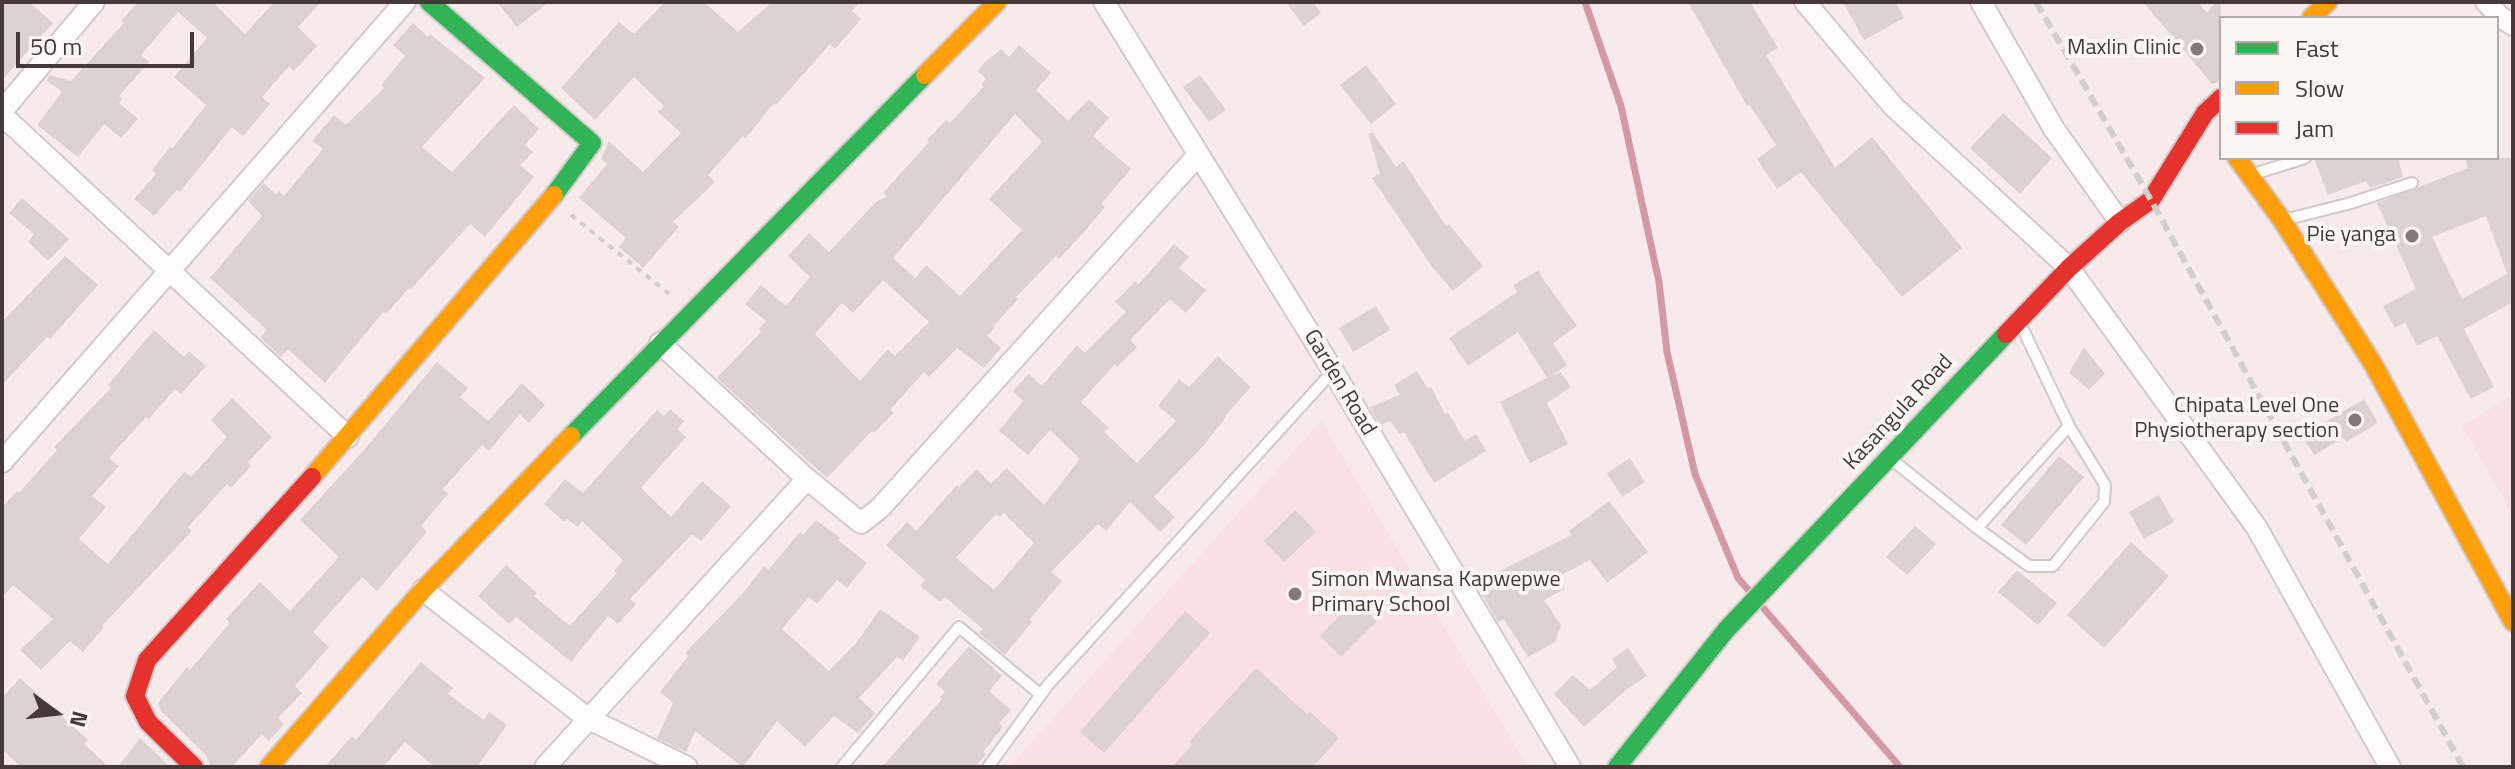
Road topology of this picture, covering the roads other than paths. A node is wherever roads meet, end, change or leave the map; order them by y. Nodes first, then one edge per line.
1 (94, 2) edge
2 (405, 2) edge
3 (429, 2) edge
4 (997, 2) edge
5 (1104, 2) edge
6 (1805, 2) edge
7 (1981, 2) edge
8 (2328, 2) edge
9 (2486, 2) edge
10 (2313, 16) edge
11 (2513, 25) edge
12 (2219, 101) edge
13 (2, 113) edge
14 (1198, 155) junction
15 (2239, 160) edge
16 (2299, 160) edge
17 (2250, 175) junction
18 (2412, 183) dead end
19 (2282, 220) junction
20 (2120, 222) junction
21 (2069, 268) junction
22 (170, 271) junction
23 (2019, 320) junction
24 (660, 343) junction
25 (1333, 371) junction
26 (2069, 426) junction
27 (348, 437) junction
28 (1891, 459) junction
29 (2, 462) edge
30 (807, 479) junction
31 (1977, 528) junction
32 (423, 590) junction
33 (2513, 622) edge
34 (1041, 695) junction
35 (587, 718) junction
36 (194, 767) edge
37 (269, 767) edge
38 (545, 767) edge
39 (687, 767) edge
40 (842, 767) edge
41 (988, 767) edge
42 (1570, 767) edge
43 (1617, 767) edge
44 (2390, 767) edge

1 - 13 street
2 - 22 street
3 - 27 street
4 - 24 street
5 - 14 street, Garden Road
6 - 21 street
7 - 20 street
8 - 10 street
9 - 11 street
12 - 20 street, Kasangula Road
13 - 22 street
14 - 25 street, Garden Road
14 - 30 street
15 - 17 street
16 - 17 lane
17 - 19 street
18 - 19 lane
19 - 33 street
20 - 21 street, Kasangula Road
21 - 23 street, Kasangula Road
21 - 44 street
22 - 27 street
22 - 29 street
23 - 26 lane
23 - 28 street, Kasangula Road
24 - 30 street
24 - 32 street
25 - 34 lane
25 - 42 street, Garden Road
26 - 31 lane
26 - 31 lane
27 - 36 street
28 - 31 lane
28 - 43 street, Kasangula Road
30 - 35 street
32 - 35 street
32 - 37 street
34 - 40 lane
34 - 41 lane
35 - 38 street
35 - 39 street

